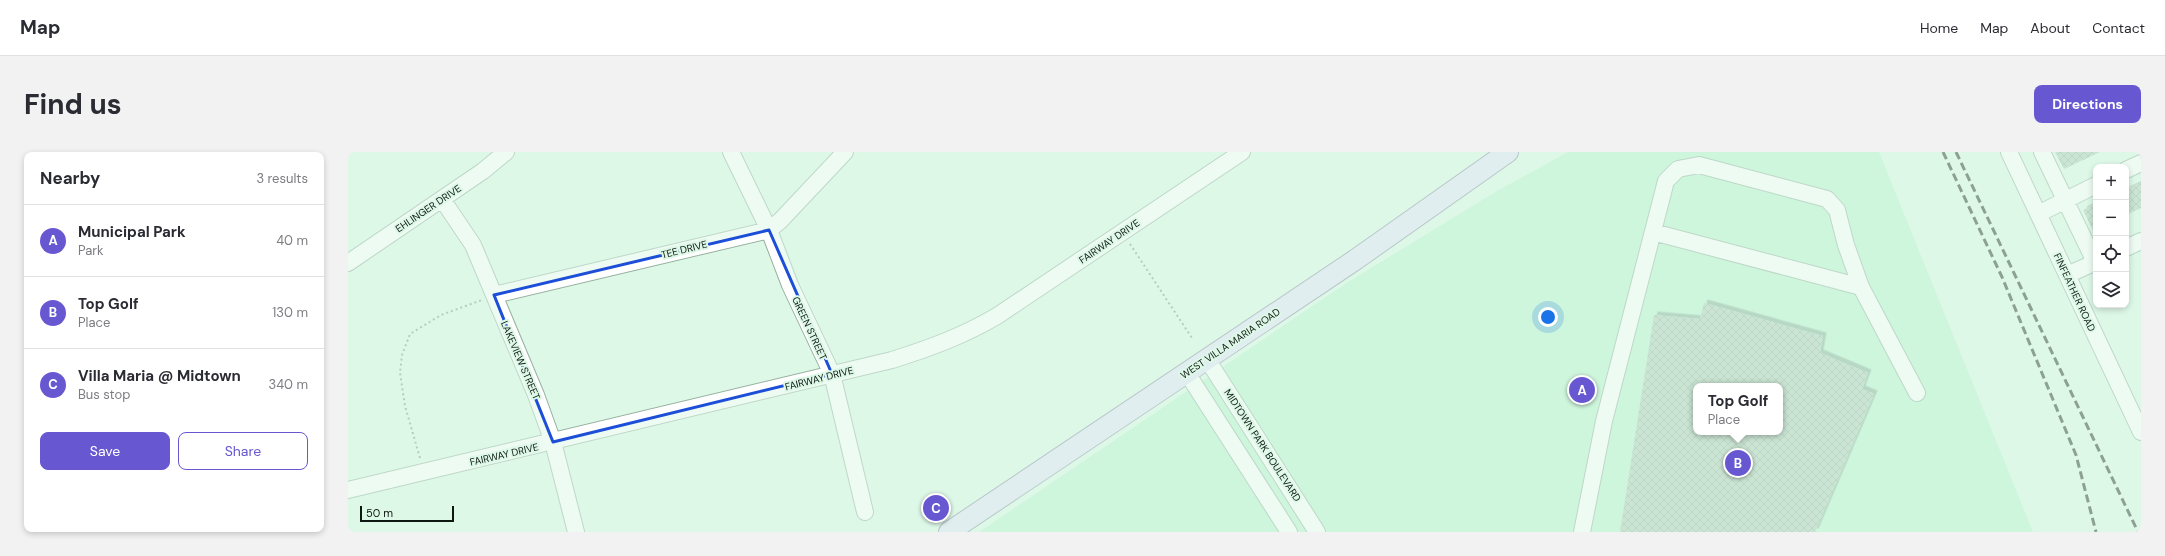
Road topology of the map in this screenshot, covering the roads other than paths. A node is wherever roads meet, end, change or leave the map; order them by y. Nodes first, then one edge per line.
1 (506, 152) edge
2 (731, 152) edge
3 (845, 152) edge
4 (1242, 152) edge
5 (1508, 152) edge
6 (2009, 152) edge
7 (2042, 152) edge
8 (2141, 163) edge
9 (2129, 169) edge
10 (2093, 186) edge
11 (442, 199) junction
12 (2065, 200) junction
13 (2038, 214) junction
14 (769, 230) junction
15 (1653, 232) junction
16 (2141, 240) edge
17 (2129, 246) edge
18 (2093, 258) edge
19 (348, 263) edge
20 (2093, 263) edge
21 (2067, 275) junction
22 (1861, 287) junction
23 (494, 295) junction
24 (1207, 359) junction
25 (1187, 373) junction
26 (832, 374) junction
27 (1917, 392) dead end
28 (2139, 425) edge
29 (553, 442) junction
30 (348, 490) edge
31 (865, 512) dead end
32 (576, 532) edge
33 (950, 532) edge
34 (1289, 532) edge
35 (1317, 532) edge
36 (1582, 532) edge

1 - 11 street, EHLINGER DRIVE
2 - 14 street, GREEN STREET
3 - 14 street, TEE DRIVE
4 - 26 street, FAIRWAY DRIVE
5 - 24 main road, WEST VILLA MARIA ROAD
6 - 13 street, FINFEATHER ROAD
7 - 12 street
8 - 9 street
10 - 12 street
11 - 19 street, EHLINGER DRIVE
11 - 23 street, LAKEVIEW STREET
12 - 13 street
12 - 18 street
13 - 21 street, FINFEATHER ROAD
14 - 23 street, TEE DRIVE
14 - 26 street, GREEN STREET
15 - 22 street
15 - 22 street
15 - 36 street
16 - 17 street
20 - 21 street
21 - 28 street, FINFEATHER ROAD
22 - 27 street
23 - 29 street, LAKEVIEW STREET
24 - 25 main road, WEST VILLA MARIA ROAD
24 - 35 street, MIDTOWN PARK BOULEVARD
25 - 33 main road, WEST VILLA MARIA ROAD
25 - 34 street
26 - 29 street, FAIRWAY DRIVE
26 - 31 street, GREEN STREET
29 - 30 street, FAIRWAY DRIVE
29 - 32 street, LAKEVIEW STREET

